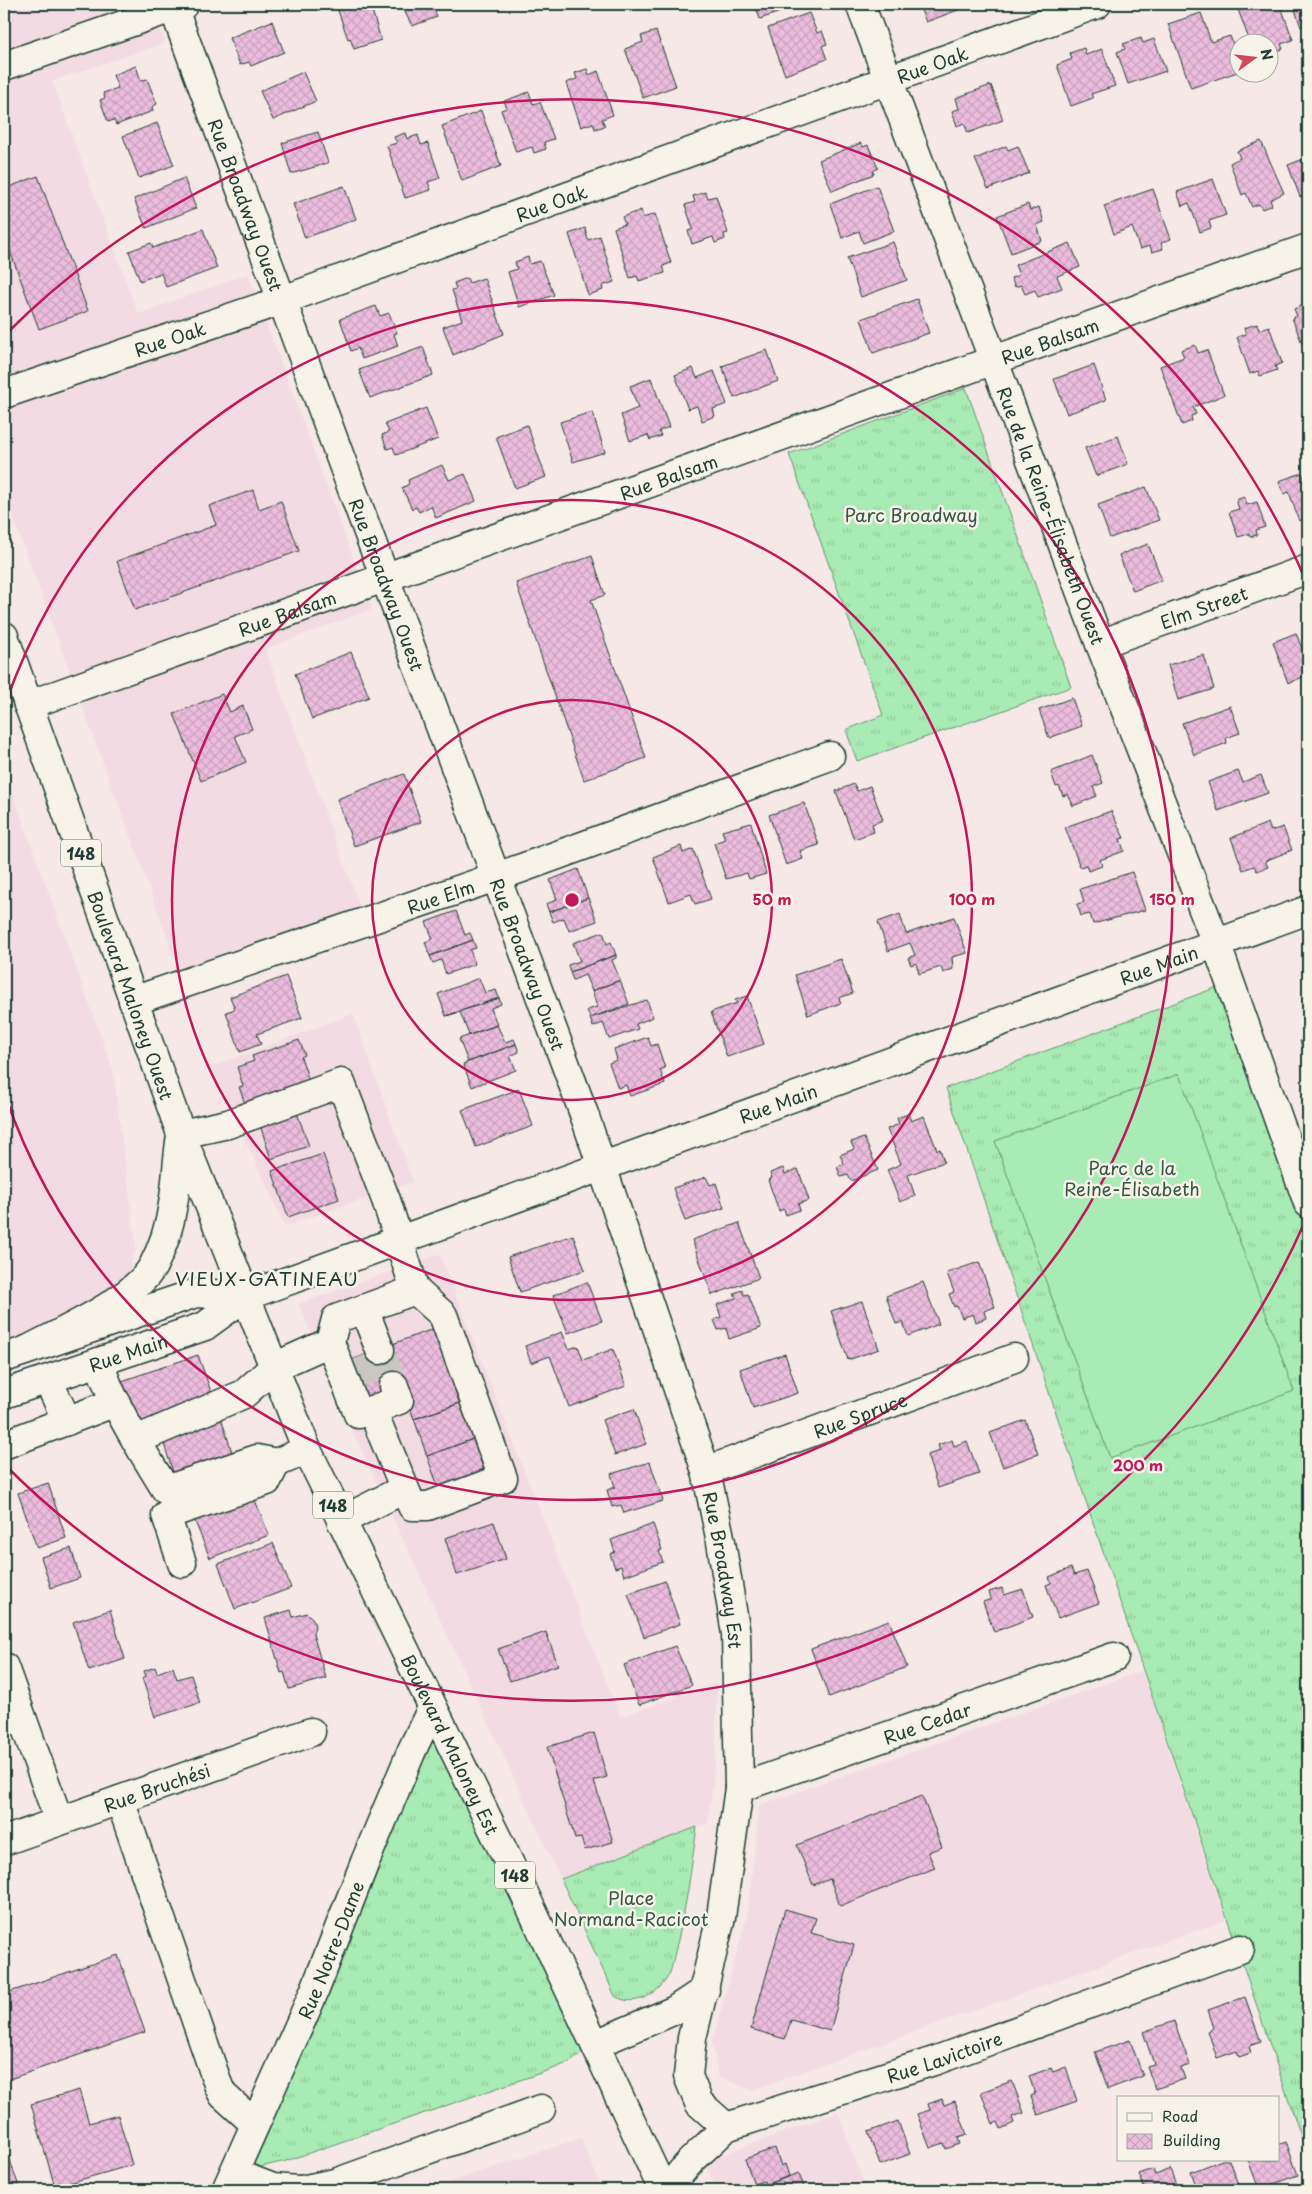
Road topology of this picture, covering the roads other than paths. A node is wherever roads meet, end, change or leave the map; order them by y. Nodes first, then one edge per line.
1 (860, 4) edge
2 (1096, 4) edge
3 (176, 5) edge
4 (4, 66) edge
5 (889, 80) junction
6 (1308, 248) edge
7 (282, 300) junction
8 (993, 362) junction
9 (4, 394) edge
10 (1308, 569) edge
11 (385, 577) junction
12 (4, 636) edge
13 (1100, 644) junction
14 (28, 705) junction
15 (830, 756) dead end
16 (497, 877) junction
17 (1308, 910) edge
18 (1216, 943) junction
19 (133, 1001) junction
20 (181, 1134) junction
21 (601, 1166) junction
22 (1308, 1204) edge
23 (399, 1240) junction
24 (415, 1290) junction
25 (246, 1296) junction
26 (356, 1312) junction
27 (330, 1342) junction
28 (371, 1353) tunnel mouth
29 (15, 1354) edge
30 (1014, 1358) dead end
31 (99, 1362) junction
32 (274, 1367) junction
33 (48, 1380) junction
34 (4, 1394) edge
35 (116, 1402) junction
36 (67, 1421) junction
37 (136, 1440) junction
38 (6, 1444) dead end
39 (306, 1450) junction
40 (276, 1463) junction
41 (706, 1471) junction
42 (404, 1489) junction
43 (341, 1521) junction
44 (182, 1563) dead end
45 (1114, 1657) dead end
46 (4, 1667) edge
47 (432, 1708) junction
48 (311, 1732) dead end
49 (739, 1788) junction
50 (120, 1800) junction
51 (59, 1821) junction
52 (4, 1841) edge
53 (1240, 1949) dead end
54 (705, 1990) junction
55 (596, 2044) junction
56 (541, 2109) dead end
57 (255, 2124) junction
58 (726, 2127) junction
59 (230, 2182) edge
60 (300, 2190) edge
61 (663, 2190) edge
62 (670, 2190) edge

1 - 5 street, Rue de la Reine-Élisabeth Ouest
2 - 5 street, Rue Oak
3 - 4 street
3 - 7 street, Rue Broadway Ouest
5 - 7 street, Rue Oak
5 - 8 street, Rue de la Reine-Élisabeth Ouest
6 - 8 street, Rue Balsam
7 - 9 street, Rue Oak
7 - 11 street, Rue Broadway Ouest
8 - 11 street, Rue Balsam
8 - 13 street, Rue de la Reine-Élisabeth Ouest
10 - 13 street, Elm Street
11 - 14 street, Rue Balsam
11 - 16 street, Rue Broadway Ouest
12 - 14 street, Boulevard Maloney Ouest / 148
13 - 18 street, Rue de la Reine-Élisabeth Ouest
14 - 19 street, Boulevard Maloney Ouest / 148
15 - 16 street, Rue Elm
16 - 19 street, Rue Elm
16 - 21 street, Rue Broadway Ouest
17 - 18 street, Rue Main
18 - 21 street, Rue Main
18 - 22 street, Rue de la Reine-Élisabeth Ouest
19 - 20 street, Boulevard Maloney Ouest / 148
20 - 23 street
20 - 25 street, Boulevard Maloney Ouest / 148
20 - 29 street
21 - 23 street, Rue Main
21 - 41 street, Rue Broadway Est
23 - 24 street
23 - 25 street, Rue Main
24 - 26 street
24 - 42 street
25 - 29 street, Rue Main
25 - 31 street, Rue Main
25 - 32 street, Boulevard Maloney Est / 148
26 - 27 street
26 - 28 street
27 - 32 street
27 - 42 street
30 - 41 street, Rue Spruce
31 - 33 street, Rue Main
31 - 35 street
32 - 37 street
32 - 39 street, Boulevard Maloney Est / 148
33 - 34 street, Rue Main
33 - 36 street
35 - 36 street
35 - 37 street
36 - 38 street
37 - 40 street
39 - 40 street
39 - 43 street, Boulevard Maloney Est / 148
40 - 44 street
41 - 49 street, Rue Broadway Est
42 - 43 street
43 - 47 street, Boulevard Maloney Est / 148
45 - 49 street, Rue Cedar
46 - 51 street
47 - 55 street, Boulevard Maloney Est / 148
47 - 57 street, Rue Notre-Dame
48 - 50 street, Rue Bruchési
49 - 54 street, Rue Broadway Est
50 - 51 street, Rue Bruchési
50 - 57 street
51 - 52 street, Rue Bruchési
53 - 58 street, Rue Lavictoire
54 - 55 street
54 - 58 street, Rue Broadway Est
55 - 61 street, Boulevard Maloney Est / 148
56 - 60 street
57 - 59 street, Rue Notre-Dame
58 - 62 street, Rue Lavictoire
59 - 60 street

